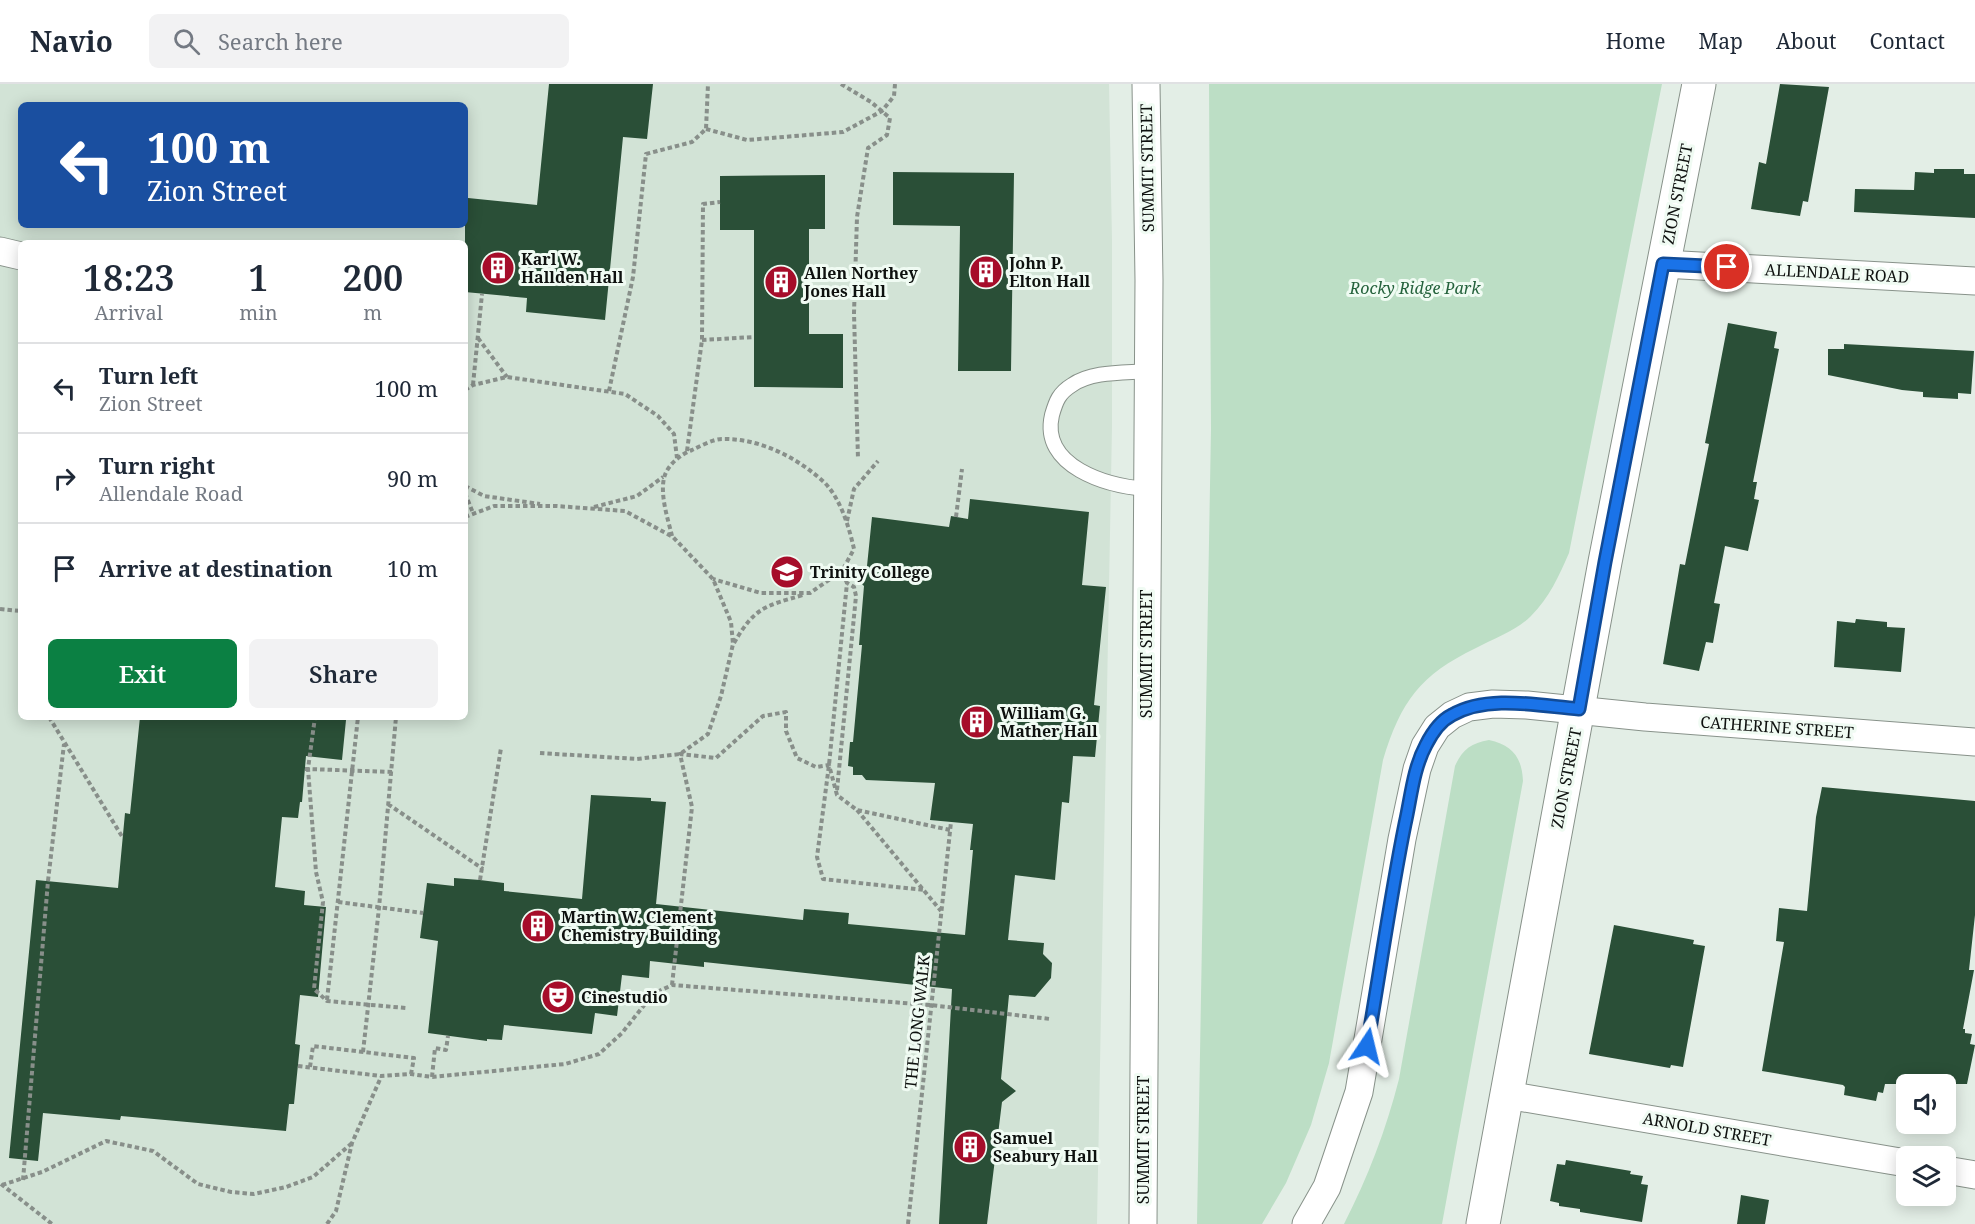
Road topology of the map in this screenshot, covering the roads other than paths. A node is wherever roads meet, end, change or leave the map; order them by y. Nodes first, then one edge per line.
1 (1146, 84) edge
2 (1699, 84) edge
3 (0, 251) edge
4 (18, 255) edge
5 (1663, 264) junction
6 (1975, 281) edge
7 (1148, 371) junction
8 (1147, 489) junction
9 (1579, 709) junction
10 (1975, 742) edge
11 (1507, 1095) junction
12 (1896, 1161) edge
13 (1956, 1172) edge
14 (1975, 1175) edge
15 (1143, 1224) edge
16 (1306, 1224) edge
17 (1483, 1224) edge

1 - 7 street, SUMMIT STREET
2 - 5 main road, ZION STREET
3 - 4 street
5 - 6 street, ALLENDALE ROAD
5 - 9 main road, ZION STREET
7 - 8 street, SUMMIT STREET
7 - 8 lane
8 - 15 street, SUMMIT STREET
9 - 10 street, CATHERINE STREET
9 - 11 main road, ZION STREET
9 - 16 street, CATHERINE STREET
11 - 12 street, ARNOLD STREET
11 - 17 main road, ZION STREET
13 - 14 street

